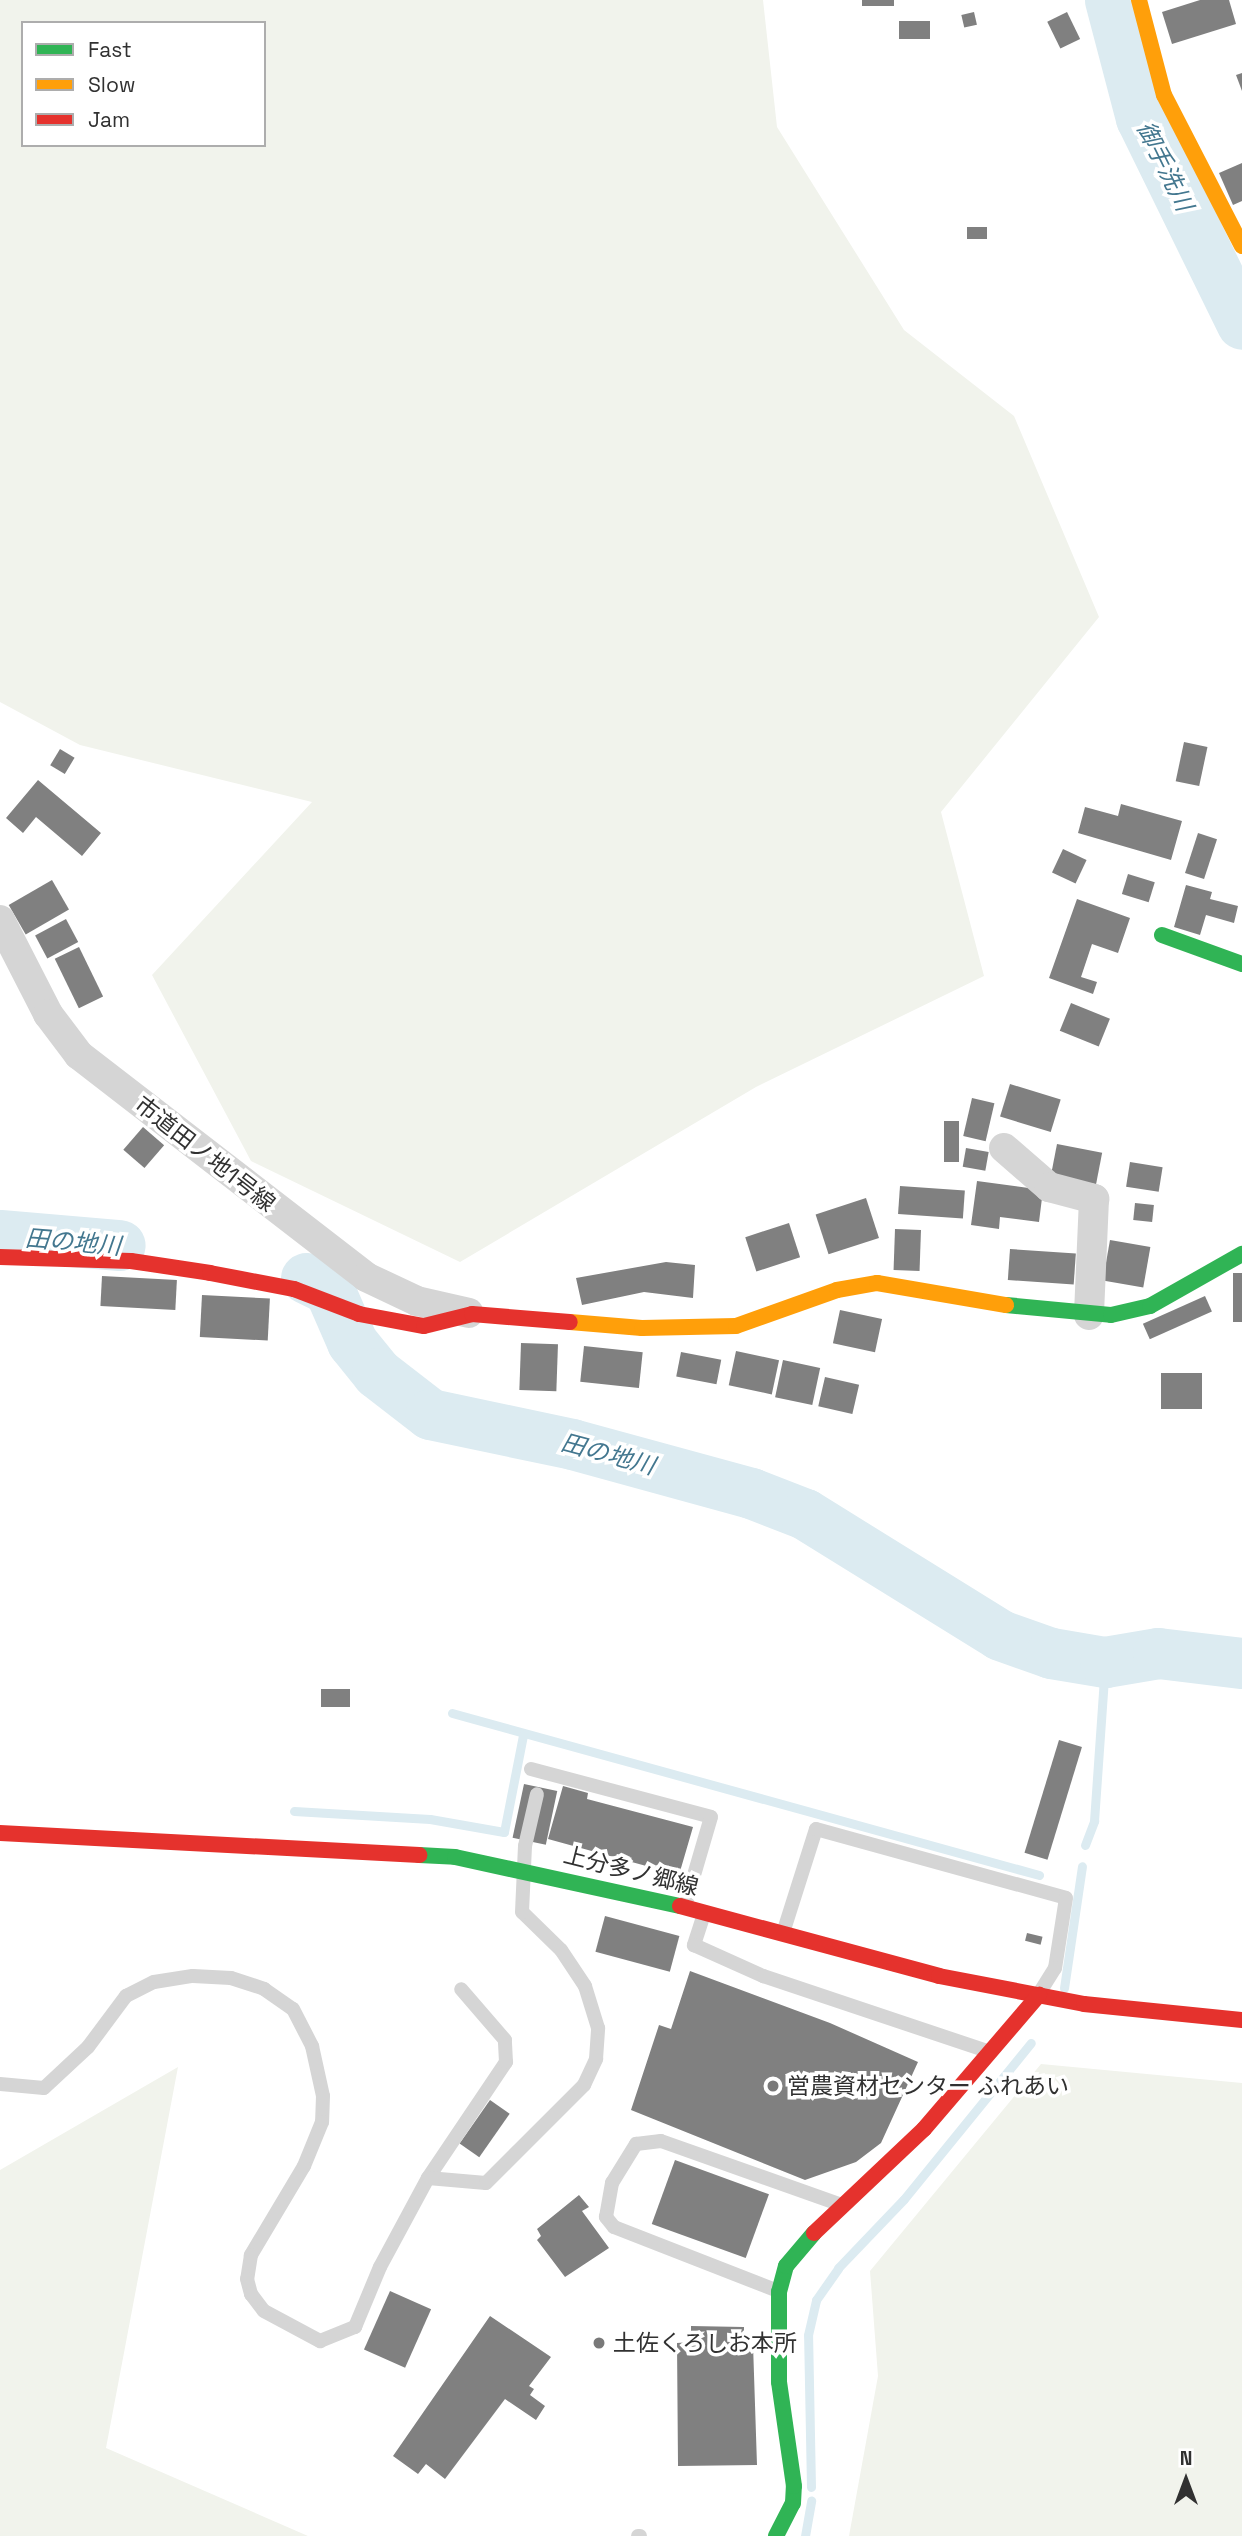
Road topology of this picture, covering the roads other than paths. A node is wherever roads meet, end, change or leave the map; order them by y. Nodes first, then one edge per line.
1 (1139, 0) edge
2 (1242, 244) edge
3 (0, 920) edge
4 (1162, 934) dead end
5 (1242, 964) edge
6 (1004, 1148) dead end
7 (1242, 1254) edge
8 (0, 1257) edge
9 (472, 1314) junction
10 (1089, 1315) junction
11 (531, 1769) dead end
12 (537, 1794) dead end
13 (0, 1833) edge
14 (524, 1868) junction
15 (684, 1907) junction
16 (705, 1913) junction
17 (782, 1936) junction
18 (461, 1989) dead end
19 (1039, 1995) junction
20 (1242, 2020) edge
21 (991, 2053) junction
22 (0, 2084) edge
23 (428, 2178) junction
24 (844, 2205) junction
25 (779, 2292) junction
26 (776, 2536) edge

1 - 2 street
3 - 9 street, 市道田ノ地1号線
4 - 5 street
6 - 10 street
7 - 10 street
8 - 9 street
9 - 10 street
11 - 15 lane
12 - 14 lane
13 - 14 street, 上分多ノ郷線
14 - 15 street, 上分多ノ郷線
14 - 23 lane
15 - 16 street, 上分多ノ郷線
16 - 17 street, 上分多ノ郷線
16 - 21 lane
17 - 19 street, 上分多ノ郷線
17 - 19 lane
18 - 23 lane
19 - 20 street, 上分多ノ郷線
19 - 21 street
21 - 24 street
22 - 23 lane
24 - 25 street
24 - 25 lane
25 - 26 street

